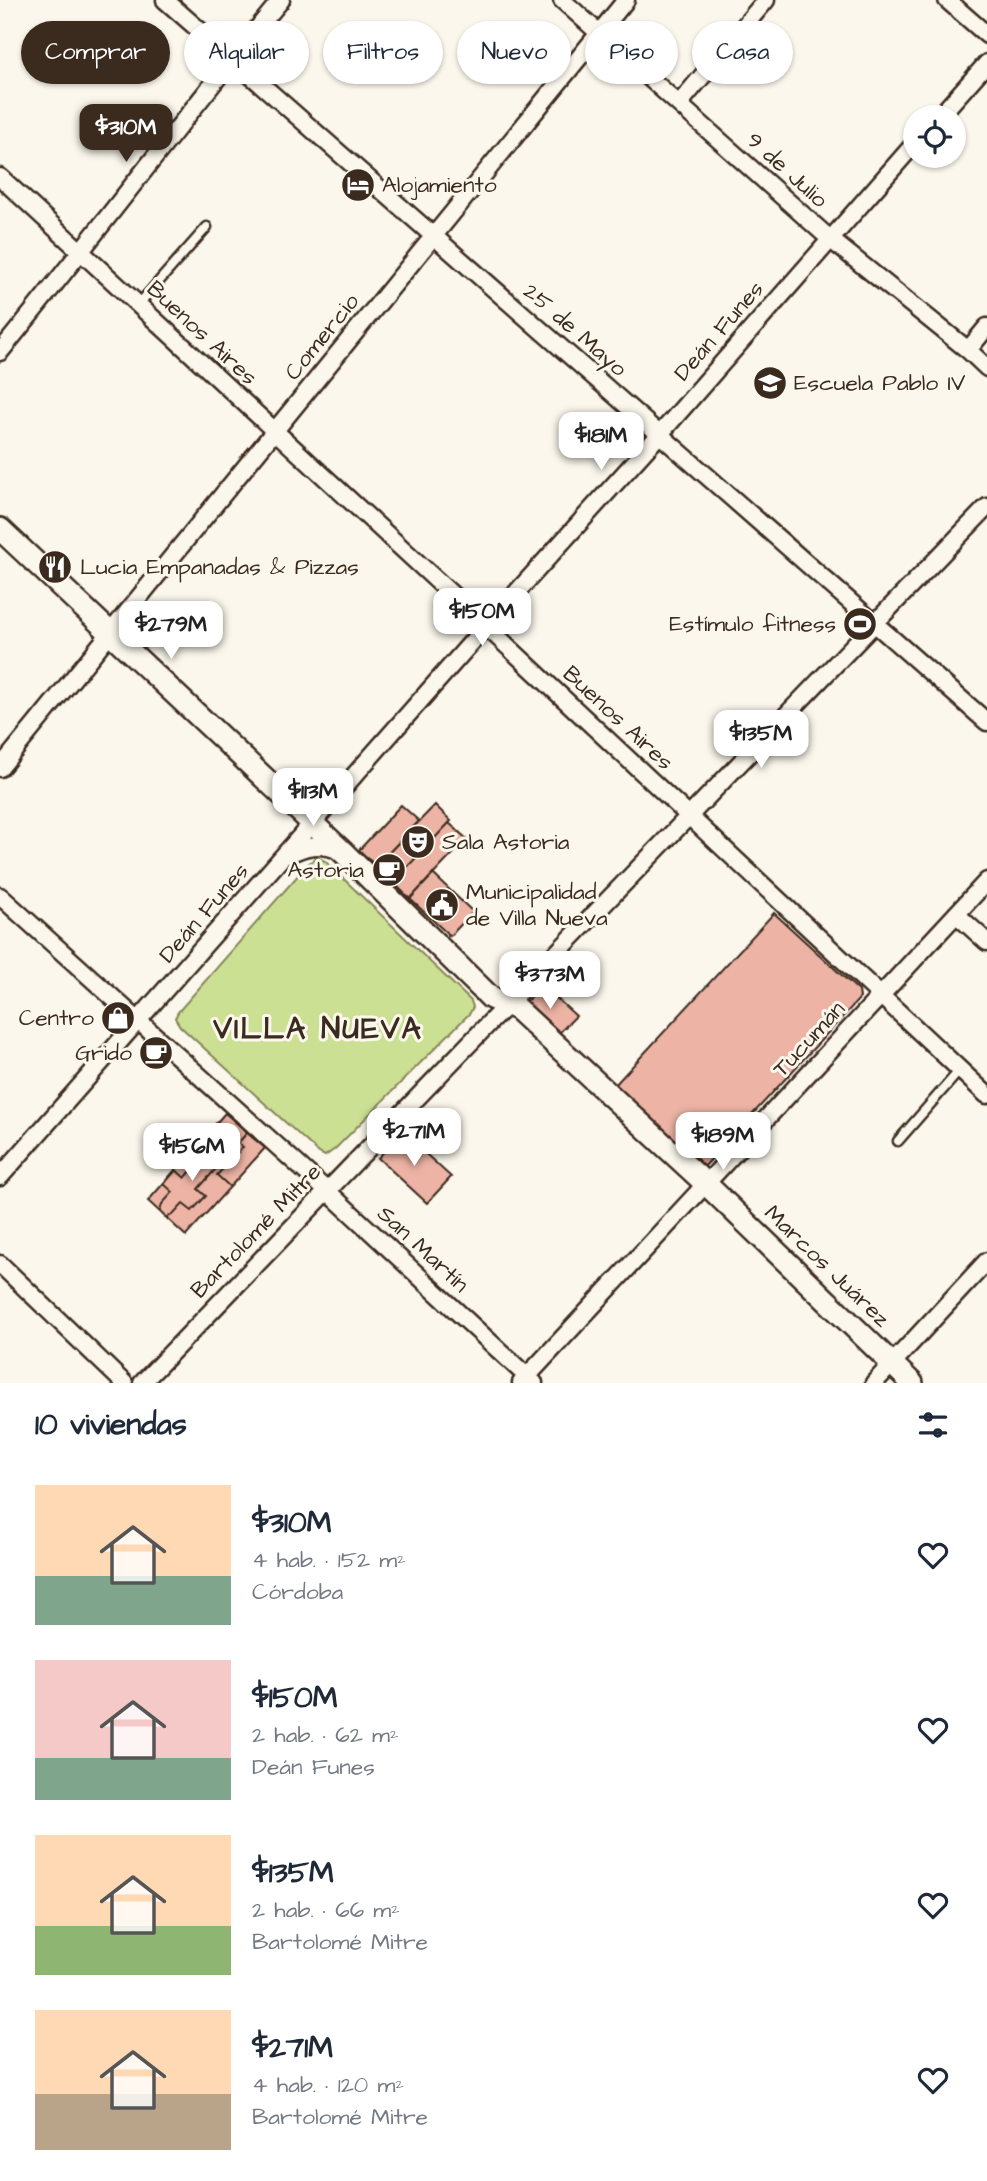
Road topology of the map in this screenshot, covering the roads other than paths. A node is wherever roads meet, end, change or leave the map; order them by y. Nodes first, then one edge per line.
1 (165, 0) edge
2 (281, 0) edge
3 (562, 0) edge
4 (626, 0) edge
5 (766, 0) edge
6 (947, 0) edge
7 (189, 21) edge
8 (264, 21) edge
9 (586, 21) edge
10 (609, 21) edge
11 (987, 35) edge
12 (585, 50) edge
13 (987, 63) edge
14 (212, 84) edge
15 (260, 84) edge
16 (656, 84) edge
17 (679, 104) junction
18 (950, 105) edge
19 (903, 157) edge
20 (0, 177) edge
21 (207, 227) dead end
22 (433, 236) junction
23 (830, 239) junction
24 (81, 252) junction
25 (138, 305) junction
26 (987, 327) edge
27 (968, 350) junction
28 (0, 352) edge
29 (987, 368) edge
30 (274, 431) junction
31 (660, 434) junction
32 (987, 507) edge
33 (0, 529) edge
34 (876, 623) junction
35 (486, 626) junction
36 (111, 632) junction
37 (987, 722) edge
38 (0, 768) edge
39 (690, 817) junction
40 (313, 823) junction
41 (345, 854) junction
42 (283, 857) junction
43 (987, 881) edge
44 (0, 895) edge
45 (956, 914) junction
46 (987, 942) edge
47 (881, 995) junction
48 (505, 1004) junction
49 (139, 1021) junction
50 (960, 1070) junction
51 (987, 1095) edge
52 (898, 1141) dead end
53 (0, 1177) edge
54 (705, 1183) junction
55 (326, 1190) junction
56 (987, 1261) edge
57 (0, 1264) edge
58 (891, 1364) junction
59 (527, 1381) edge
60 (124, 1383) edge
61 (142, 1383) edge
62 (874, 1383) edge
63 (912, 1383) edge

1 - 7 street, 25 de Mayo
2 - 8 street
3 - 9 street, 9 de Julio
4 - 10 street, Comercio
5 - 17 street
6 - 11 street
12 - 22 street, Comercio
13 - 18 street
14 - 24 street
15 - 22 street, 25 de Mayo
16 - 17 street, 9 de Julio
17 - 23 street, 9 de Julio
19 - 23 street, Deán Funes
20 - 24 street, Buenos Aires
21 - 25 lane
22 - 30 street, Comercio
22 - 31 street, 25 de Mayo
23 - 27 street, 9 de Julio
23 - 31 street, Deán Funes
24 - 25 street, Buenos Aires
24 - 28 street
25 - 30 street, Buenos Aires
26 - 27 street
27 - 29 street, 9 de Julio
30 - 35 street, Buenos Aires
30 - 36 street, Comercio
31 - 34 street, 25 de Mayo
31 - 35 street, Deán Funes
32 - 34 street, Bartolomé Mitre
33 - 36 main road, Marcos Juárez
34 - 37 street, 25 de Mayo
34 - 39 street, Bartolomé Mitre
35 - 39 street, Buenos Aires
35 - 40 street, Deán Funes
36 - 38 street, Comercio
36 - 40 main road, Marcos Juárez
39 - 47 street, Buenos Aires
39 - 48 street, Bartolomé Mitre
40 - 41 main road, Marcos Juárez
40 - 42 street, Deán Funes
41 - 42 street
41 - 48 main road, Marcos Juárez
42 - 49 street, Deán Funes
43 - 45 street, Tucumán
44 - 49 street, San Martín
45 - 46 street
45 - 47 street, Tucumán
47 - 50 street, Buenos Aires
47 - 54 street, Tucumán
48 - 54 main road, Marcos Juárez
48 - 55 street, Bartolomé Mitre
49 - 53 street, Deán Funes
49 - 55 street, San Martín
50 - 51 street, Buenos Aires
50 - 52 lane
54 - 58 main road, Marcos Juárez
54 - 59 street, Tucumán
55 - 59 street, San Martín
55 - 61 street, Bartolomé Mitre
56 - 58 street
57 - 60 street
58 - 62 street
58 - 63 main road, Marcos Juárez

